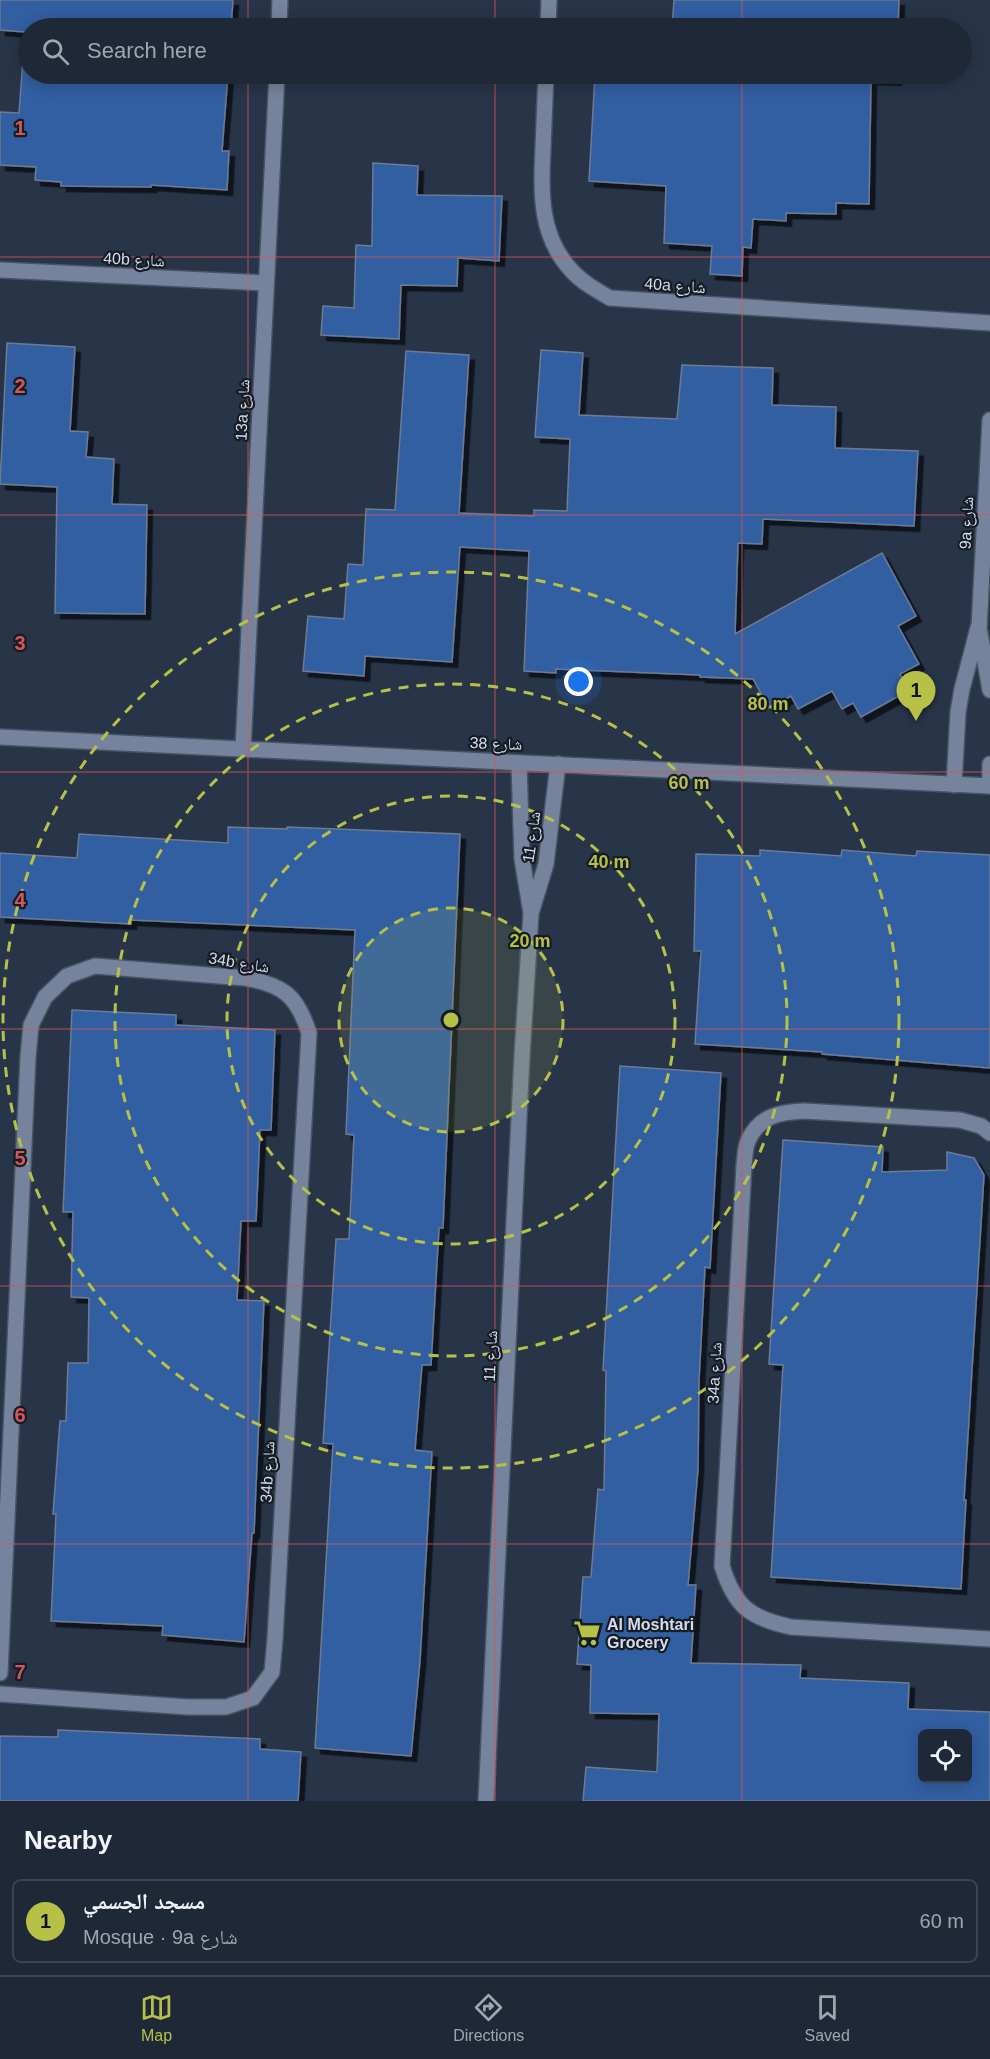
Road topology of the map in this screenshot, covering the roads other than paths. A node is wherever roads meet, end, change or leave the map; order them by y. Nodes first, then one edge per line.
1 (280, 0) edge
2 (549, 0) edge
3 (279, 18) edge
4 (548, 18) edge
5 (276, 84) edge
6 (546, 84) edge
7 (0, 270) edge
8 (266, 283) junction
9 (990, 323) edge
10 (990, 420) edge
11 (979, 628) junction
12 (990, 690) edge
13 (0, 737) edge
14 (243, 749) junction
15 (519, 762) junction
16 (558, 764) junction
17 (990, 764) edge
18 (954, 785) junction
19 (990, 786) edge
20 (531, 913) junction
21 (990, 1133) edge
22 (990, 1639) edge
23 (0, 1673) edge
24 (0, 1694) edge
25 (486, 1801) edge

1 - 3 street
2 - 4 street
5 - 8 street, 13a شارع
6 - 9 street, 40a شارع
7 - 8 street, 40b شارع
8 - 14 street, 13a شارع
10 - 11 street, 9a شارع
11 - 12 street, 9a شارع
11 - 18 street, 9a شارع
13 - 14 street, شارع 38
14 - 15 street, شارع 38
15 - 16 street, شارع 38
15 - 20 street, شارع 11
16 - 18 street, شارع 38
16 - 20 street, شارع 11
17 - 19 street
18 - 19 street, شارع 38
20 - 25 street, شارع 11
21 - 22 street, 34a شارع
23 - 24 street, 34b شارع

